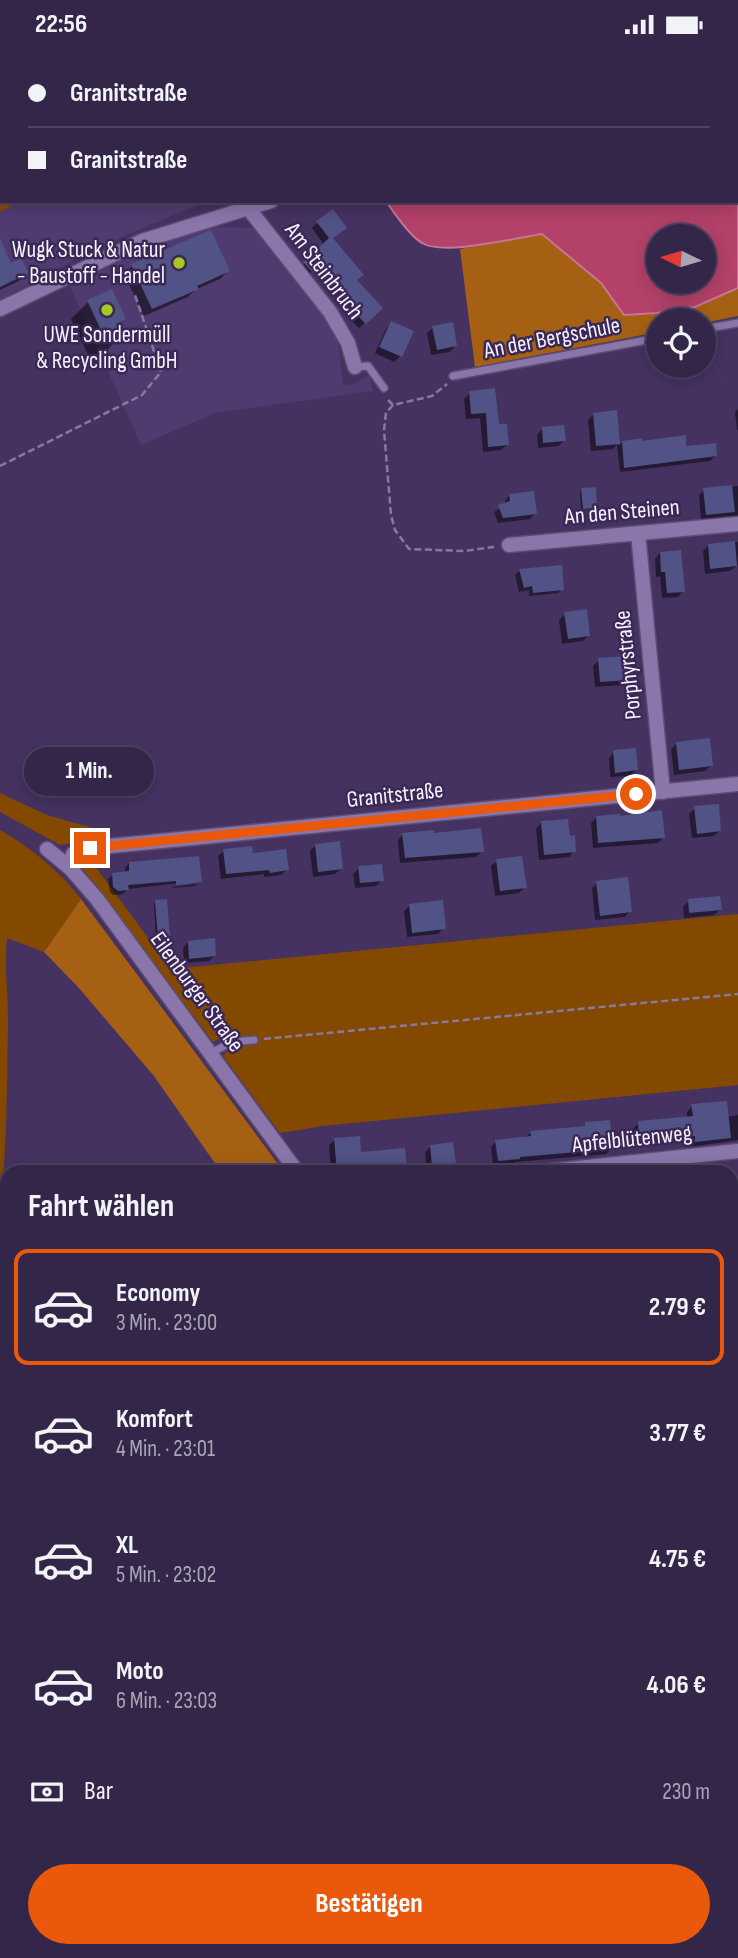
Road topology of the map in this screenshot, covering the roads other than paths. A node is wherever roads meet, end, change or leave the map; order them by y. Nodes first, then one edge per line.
1 (264, 203) edge
2 (248, 208) junction
3 (0, 309) edge
4 (738, 323) edge
5 (716, 327) edge
6 (646, 340) edge
7 (355, 367) joint
8 (453, 376) road end
9 (384, 388) road end
10 (738, 524) edge
11 (638, 533) junction
12 (509, 545) road end
13 (738, 784) edge
14 (663, 792) junction
15 (47, 849) dead end
16 (70, 869) junction
17 (254, 1040) road end
18 (211, 1053) junction
19 (738, 1151) edge
20 (292, 1165) edge
21 (606, 1165) edge

1 - 2 street, Am Steinbruch
2 - 3 street, Am Steinbruch
2 - 7 street, Am Steinbruch
4 - 5 lane
6 - 8 lane, An der Bergschule
7 - 9 lane
10 - 11 street, An den Steinen
11 - 12 street, An den Steinen
11 - 14 street, Porphyrstraße
13 - 14 street, Granitstraße
14 - 16 street, Granitstraße
15 - 16 street, Eilenburger Straße
16 - 18 street, Eilenburger Straße
17 - 18 lane
18 - 20 street, Eilenburger Straße
19 - 21 street, Apfelblütenweg

